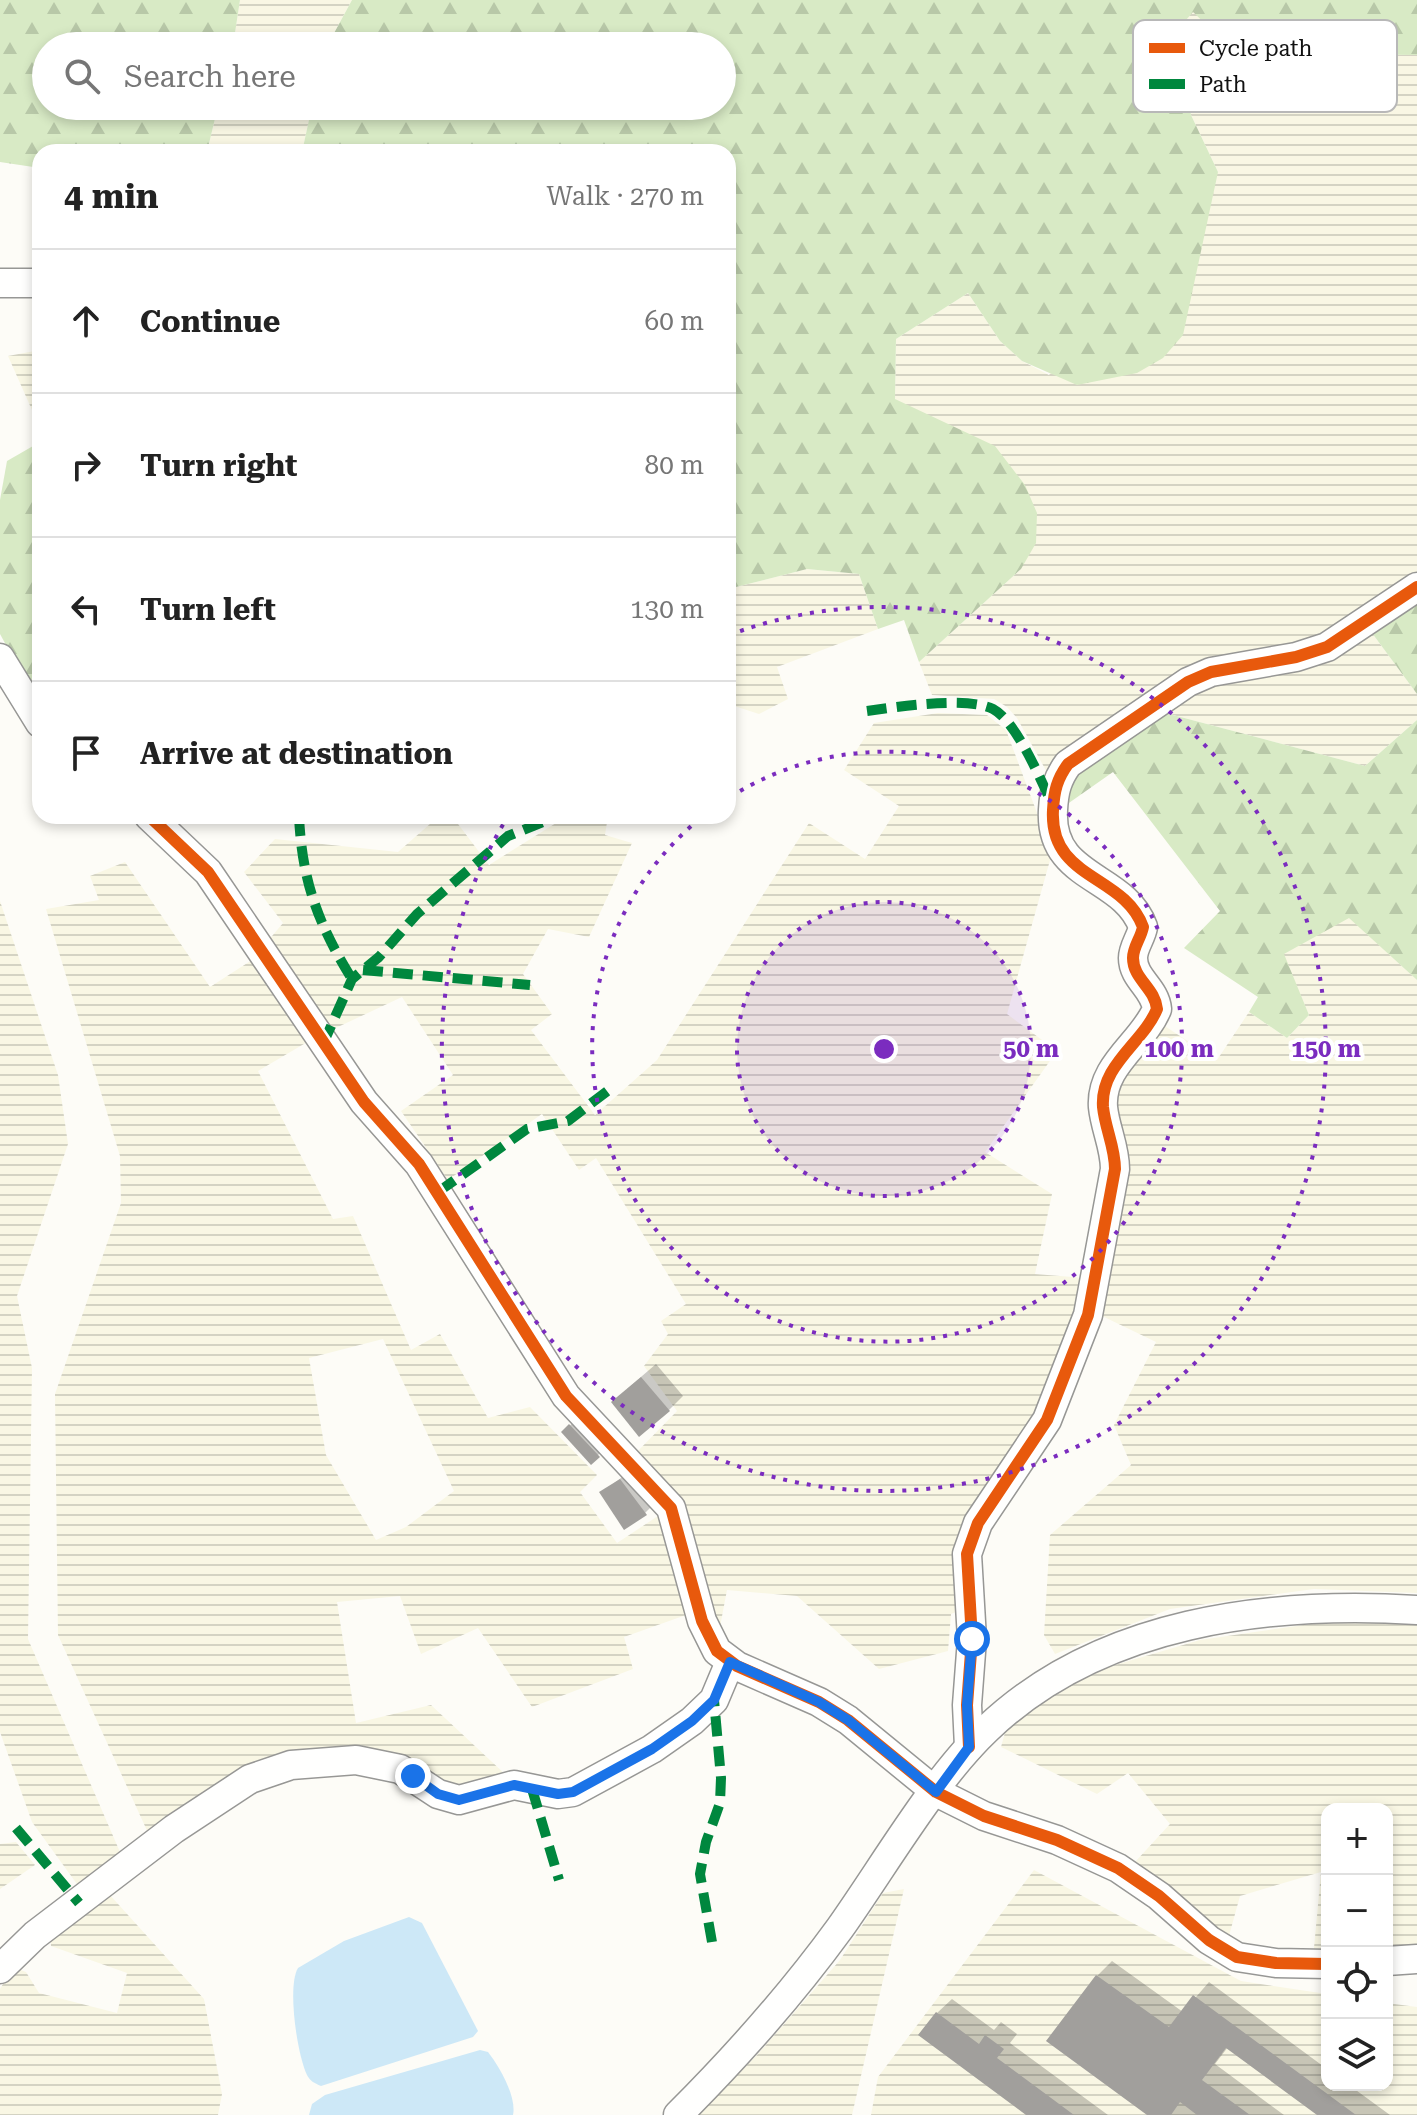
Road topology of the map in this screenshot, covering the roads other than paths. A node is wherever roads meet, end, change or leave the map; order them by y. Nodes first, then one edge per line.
1 (0, 283) edge
2 (32, 283) edge
3 (1417, 587) edge
4 (0, 658) edge
5 (32, 710) edge
6 (157, 824) edge
7 (1417, 1610) edge
8 (730, 1662) junction
9 (969, 1747) junction
10 (936, 1792) junction
11 (1417, 1959) edge
12 (1393, 1961) edge
13 (1321, 1964) edge
14 (0, 1969) edge
15 (678, 2115) edge

1 - 2 street
3 - 9 street
4 - 5 street
6 - 8 street
7 - 9 street
8 - 10 street
8 - 14 street
9 - 10 street
10 - 13 street
10 - 15 street
11 - 12 street

